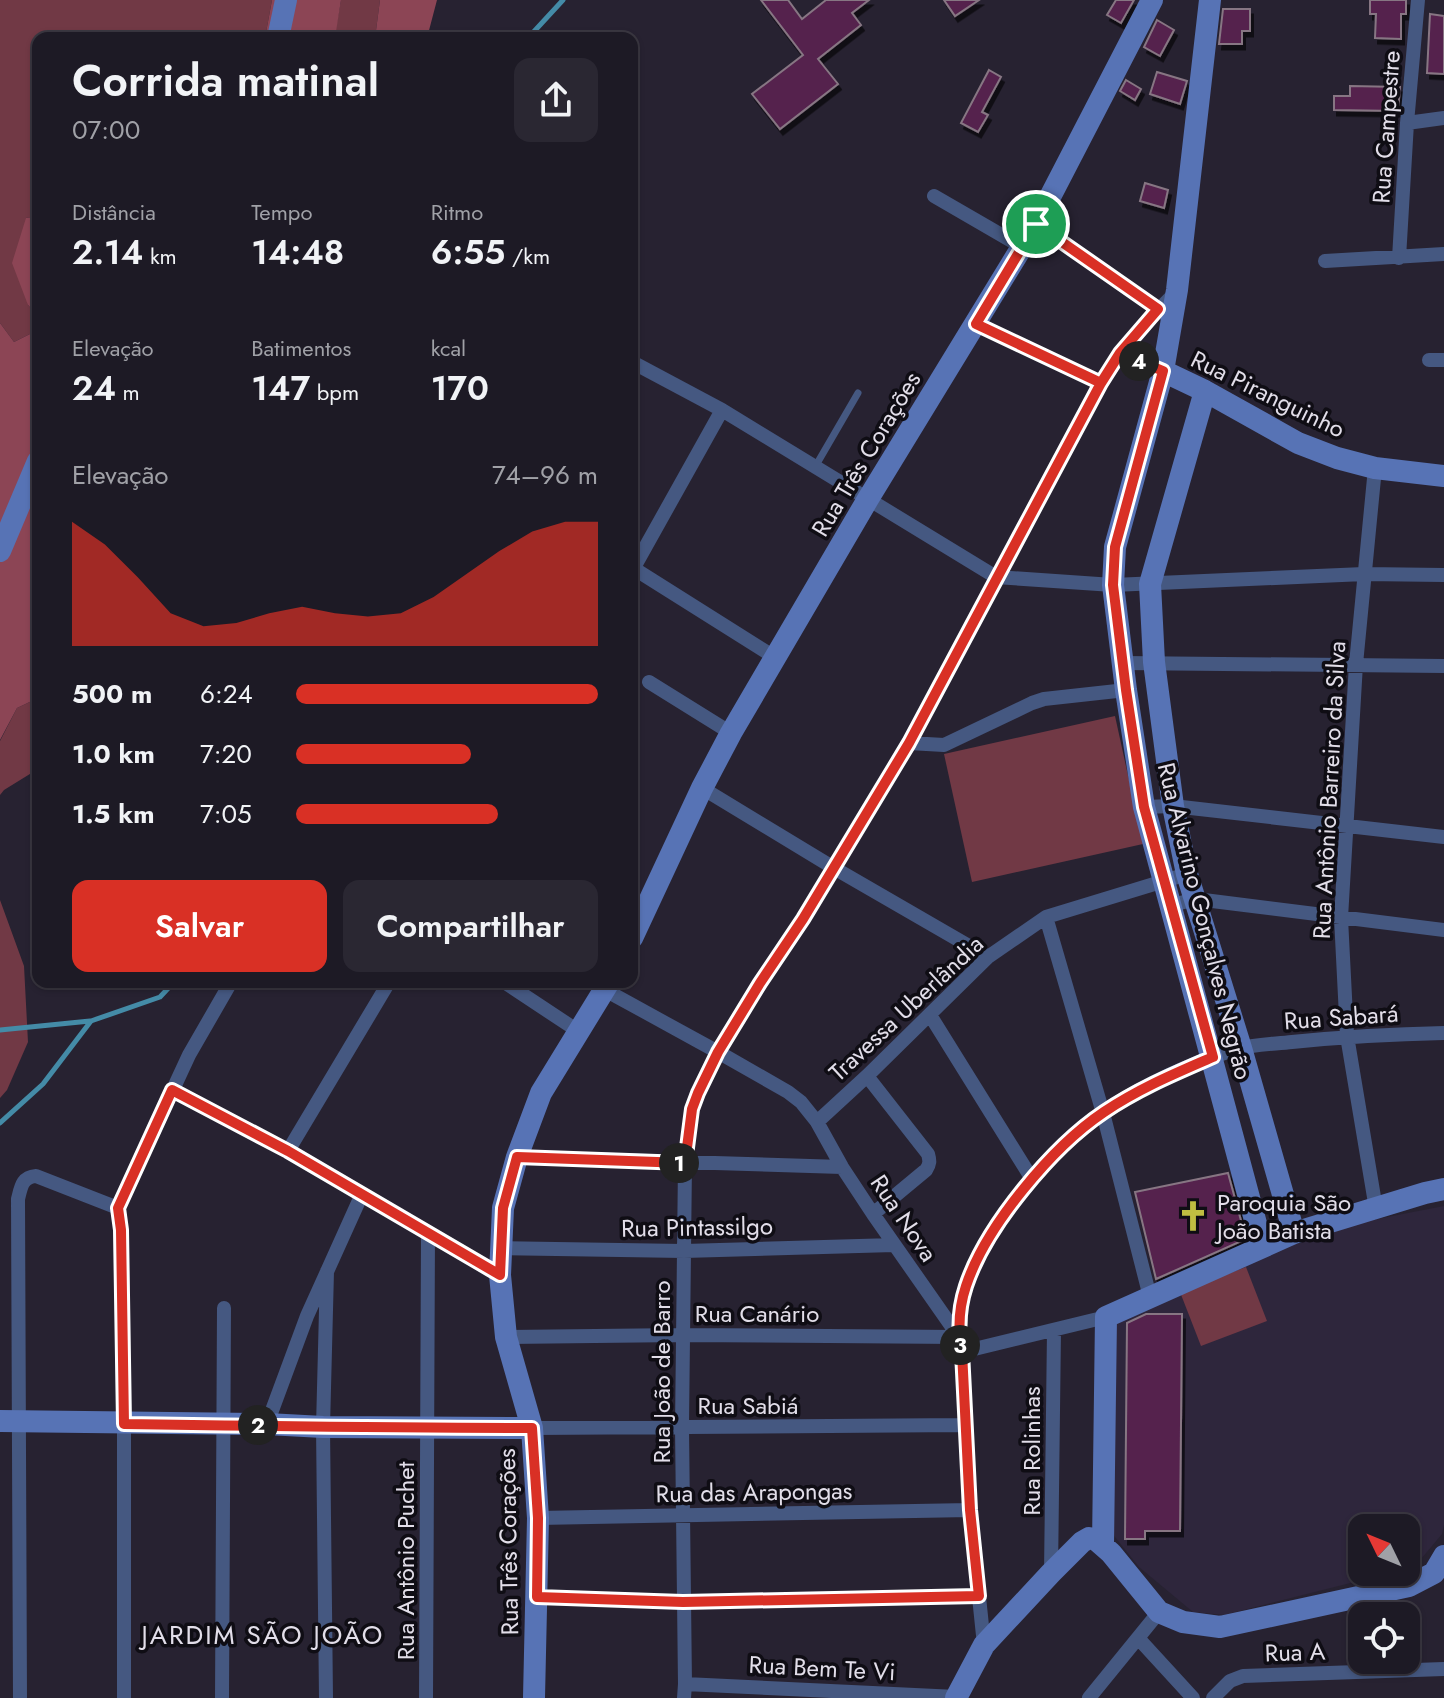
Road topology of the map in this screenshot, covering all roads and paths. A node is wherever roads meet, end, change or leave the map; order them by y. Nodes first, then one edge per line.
1 (286, 0) edge
2 (1152, 0) edge
3 (1210, 0) edge
4 (1418, 0) edge
5 (279, 32) edge
6 (1444, 118) edge
7 (1407, 123) junction
8 (934, 196) dead end
9 (1036, 224) junction
10 (1022, 247) junction
11 (1444, 254) edge
12 (1399, 258) junction
13 (1325, 261) dead end
14 (1165, 314) junction
15 (976, 324) junction
16 (1120, 353) junction
17 (638, 365) edge
18 (1163, 371) junction
19 (1101, 383) junction
20 (1205, 391) junction
21 (858, 393) dead end
22 (722, 410) junction
23 (815, 467) junction
24 (1375, 468) junction
25 (32, 475) edge
26 (1444, 476) edge
27 (868, 499) junction
28 (0, 551) edge
29 (638, 561) edge
30 (638, 573) edge
31 (1364, 574) junction
32 (1444, 575) edge
33 (996, 577) junction
34 (1150, 584) junction
35 (1113, 585) junction
36 (776, 658) junction
37 (1154, 662) junction
38 (1123, 663) junction
39 (1356, 664) junction
40 (1444, 666) edge
41 (649, 682) dead end
42 (1126, 690) junction
43 (731, 733) junction
44 (909, 743) junction
45 (702, 788) junction
46 (1173, 806) junction
47 (1144, 807) junction
48 (1347, 825) junction
49 (1444, 837) edge
50 (834, 868) junction
51 (1187, 874) junction
52 (1164, 881) junction
53 (1196, 899) junction
54 (1172, 905) junction
55 (1046, 917) junction
56 (1341, 918) junction
57 (638, 922) edge
58 (1444, 930) edge
59 (988, 957) junction
60 (228, 988) edge
61 (385, 988) edge
62 (513, 988) edge
63 (606, 988) edge
64 (610, 988) edge
65 (930, 1015) junction
66 (578, 1031) junction
67 (1444, 1033) edge
68 (1347, 1036) junction
69 (1241, 1048) junction
70 (718, 1052) junction
71 (1213, 1057) junction
72 (867, 1076) junction
73 (172, 1090) junction
74 (1103, 1113) junction
75 (817, 1122) junction
76 (288, 1151) junction
77 (517, 1157) junction
78 (685, 1163) junction
79 (842, 1167) junction
80 (1032, 1179) junction
81 (1444, 1189) edge
82 (362, 1194) junction
83 (118, 1208) junction
84 (1376, 1209) junction
85 (873, 1214) junction
86 (428, 1232) junction
87 (1294, 1233) junction
88 (894, 1245) junction
89 (1262, 1246) junction
90 (500, 1248) junction
91 (684, 1251) junction
92 (327, 1271) junction
93 (500, 1275) junction
94 (1150, 1297) junction
95 (224, 1308) dead end
96 (1106, 1317) junction
97 (1054, 1330) junction
98 (682, 1335) junction
99 (506, 1337) junction
100 (959, 1337) junction
101 (962, 1352) junction
102 (9, 1421) edge
103 (124, 1424) junction
104 (267, 1424) junction
105 (223, 1425) junction
106 (964, 1425) junction
107 (323, 1427) junction
108 (682, 1427) junction
109 (427, 1428) junction
110 (532, 1428) junction
111 (970, 1510) junction
112 (684, 1516) junction
113 (538, 1518) junction
114 (1103, 1545) junction
115 (1441, 1569) edge
116 (1051, 1573) junction
117 (979, 1596) junction
118 (537, 1597) junction
119 (683, 1602) junction
120 (1159, 1612) junction
121 (1138, 1638) junction
122 (984, 1645) junction
123 (1444, 1669) edge
124 (684, 1691) edge
125 (956, 1697) edge
126 (20, 1698) edge
127 (124, 1698) edge
128 (222, 1698) edge
129 (326, 1698) edge
130 (426, 1698) edge
131 (534, 1698) edge
132 (1089, 1698) edge
133 (1193, 1698) edge
134 (1213, 1698) edge

1 - 5 street
2 - 9 street, Rua Três Corações
3 - 14 street, Rua Alvarino Gonçalves Negrão
4 - 7 street, Rua Campestre
6 - 7 street
7 - 12 street, Rua Campestre
8 - 10 street
9 - 10 street, Rua Três Corações
9 - 14 street
10 - 15 street, Rua Três Corações
11 - 12 street
12 - 13 street
14 - 16 street, Rua João de Barro
14 - 18 street, Rua Alvarino Gonçalves Negrão
15 - 19 street
15 - 27 street, Rua Três Corações
16 - 18 street, Rua Piranguinho
16 - 19 street, Rua João de Barro
17 - 22 street
18 - 20 street, Rua Piranguinho
18 - 35 street, Rua Alvarino Gonçalves Negrão
19 - 33 street, Rua João de Barro
20 - 24 street, Rua Piranguinho
20 - 34 street, Rua Alvarino Gonçalves Negrão
21 - 23 lane
22 - 23 street
22 - 29 street
23 - 27 street
24 - 26 street, Rua Piranguinho
24 - 31 street, Rua Antônio Barreiro da Silva
25 - 28 street
27 - 33 street
27 - 36 street, Rua Três Corações
30 - 36 street
31 - 32 street
31 - 34 street
31 - 39 street, Rua Antônio Barreiro da Silva
33 - 35 street
33 - 44 street, Rua João de Barro
34 - 35 street
34 - 37 street, Rua Alvarino Gonçalves Negrão
35 - 38 street, Rua Alvarino Gonçalves Negrão
36 - 43 street, Rua Três Corações
37 - 38 street
37 - 39 street
37 - 46 street, Rua Alvarino Gonçalves Negrão
38 - 42 street, Rua Alvarino Gonçalves Negrão
39 - 40 street
39 - 48 street, Rua Antônio Barreiro da Silva
41 - 43 street
42 - 44 street
42 - 47 street, Rua Alvarino Gonçalves Negrão
43 - 45 street, Rua Três Corações
44 - 50 street, Rua João de Barro
45 - 50 street
45 - 57 street, Rua Três Corações
46 - 47 street
46 - 48 street
46 - 51 street, Rua Alvarino Gonçalves Negrão
47 - 52 street, Rua Alvarino Gonçalves Negrão
48 - 49 street
48 - 56 street, Rua Antônio Barreiro da Silva
50 - 59 street
50 - 70 street, Rua João de Barro
51 - 52 street, Travessa Uberlândia
51 - 53 street, Rua Alvarino Gonçalves Negrão
52 - 54 street, Rua Alvarino Gonçalves Negrão
52 - 55 street, Travessa Uberlândia
53 - 54 street
53 - 56 street
53 - 69 street, Rua Alvarino Gonçalves Negrão
54 - 71 street, Rua Alvarino Gonçalves Negrão
55 - 59 street, Travessa Uberlândia
55 - 74 street
56 - 58 street
56 - 68 street, Rua Antônio Barreiro da Silva
59 - 65 street, Travessa Uberlândia
60 - 73 street
61 - 76 street
62 - 66 street
63 - 66 street, Rua Três Corações
64 - 70 street, Rua Nova
65 - 72 street, Travessa Uberlândia
65 - 80 street
66 - 77 street, Rua Três Corações
67 - 68 street, Rua Sabará
68 - 69 street, Rua Sabará
68 - 84 street, Rua Antônio Barreiro da Silva
69 - 71 street, Rua Sabará
69 - 87 street, Rua Alvarino Gonçalves Negrão
70 - 75 street, Rua Nova
70 - 78 street, Rua João de Barro
71 - 74 street, Rua Sabará
71 - 89 street, Rua Alvarino Gonçalves Negrão
72 - 75 street, Travessa Uberlândia
72 - 85 street
73 - 76 street
73 - 83 street
74 - 80 street, Rua Sabará
74 - 94 street
75 - 79 street, Rua Nova
76 - 82 street
77 - 78 street
77 - 90 street, Rua Três Corações
78 - 79 street
78 - 91 street, Rua João de Barro
79 - 85 street, Rua Nova
80 - 100 street, Rua Sabará
81 - 84 street
82 - 86 street
82 - 92 street
83 - 102 street
83 - 103 street
84 - 87 street
85 - 88 street, Rua Nova
86 - 93 street
86 - 109 street, Rua Antônio Puchet
87 - 89 street
88 - 91 street, Rua Pintassilgo
88 - 100 street, Rua Nova
89 - 94 street
90 - 91 street, Rua Pintassilgo
90 - 93 street, Rua Três Corações
91 - 98 street, Rua João de Barro
92 - 104 street
92 - 107 street
93 - 99 street, Rua Três Corações
94 - 96 street
95 - 105 street
96 - 97 street
96 - 114 street
97 - 101 street
97 - 116 street, Rua Rolinhas
98 - 99 street, Rua Canário
98 - 100 street, Rua Canário
98 - 108 street, Rua João de Barro
99 - 110 street, Rua Três Corações
100 - 101 street
101 - 106 street
102 - 103 street
102 - 126 street
103 - 105 street
103 - 127 street
104 - 105 street
104 - 107 street
105 - 128 street
106 - 108 street, Rua Sabiá
106 - 111 street
107 - 109 street
107 - 129 street
108 - 110 street, Rua Sabiá
108 - 112 street, Rua João de Barro
109 - 110 street
109 - 130 street, Rua Antônio Puchet
110 - 113 street, Rua Três Corações
111 - 112 street, Rua das Arapongas
111 - 117 street
112 - 113 street, Rua das Arapongas
112 - 119 street, Rua João de Barro
113 - 118 street, Rua Três Corações
114 - 116 street
114 - 120 street
115 - 120 street
116 - 122 street
117 - 119 street
117 - 122 street
118 - 119 street
118 - 131 street, Rua Três Corações
119 - 124 street, Rua João de Barro
120 - 121 street
121 - 132 street
121 - 133 street
122 - 125 street
123 - 134 street, Rua A
124 - 125 street, Rua Bem Te Vi

